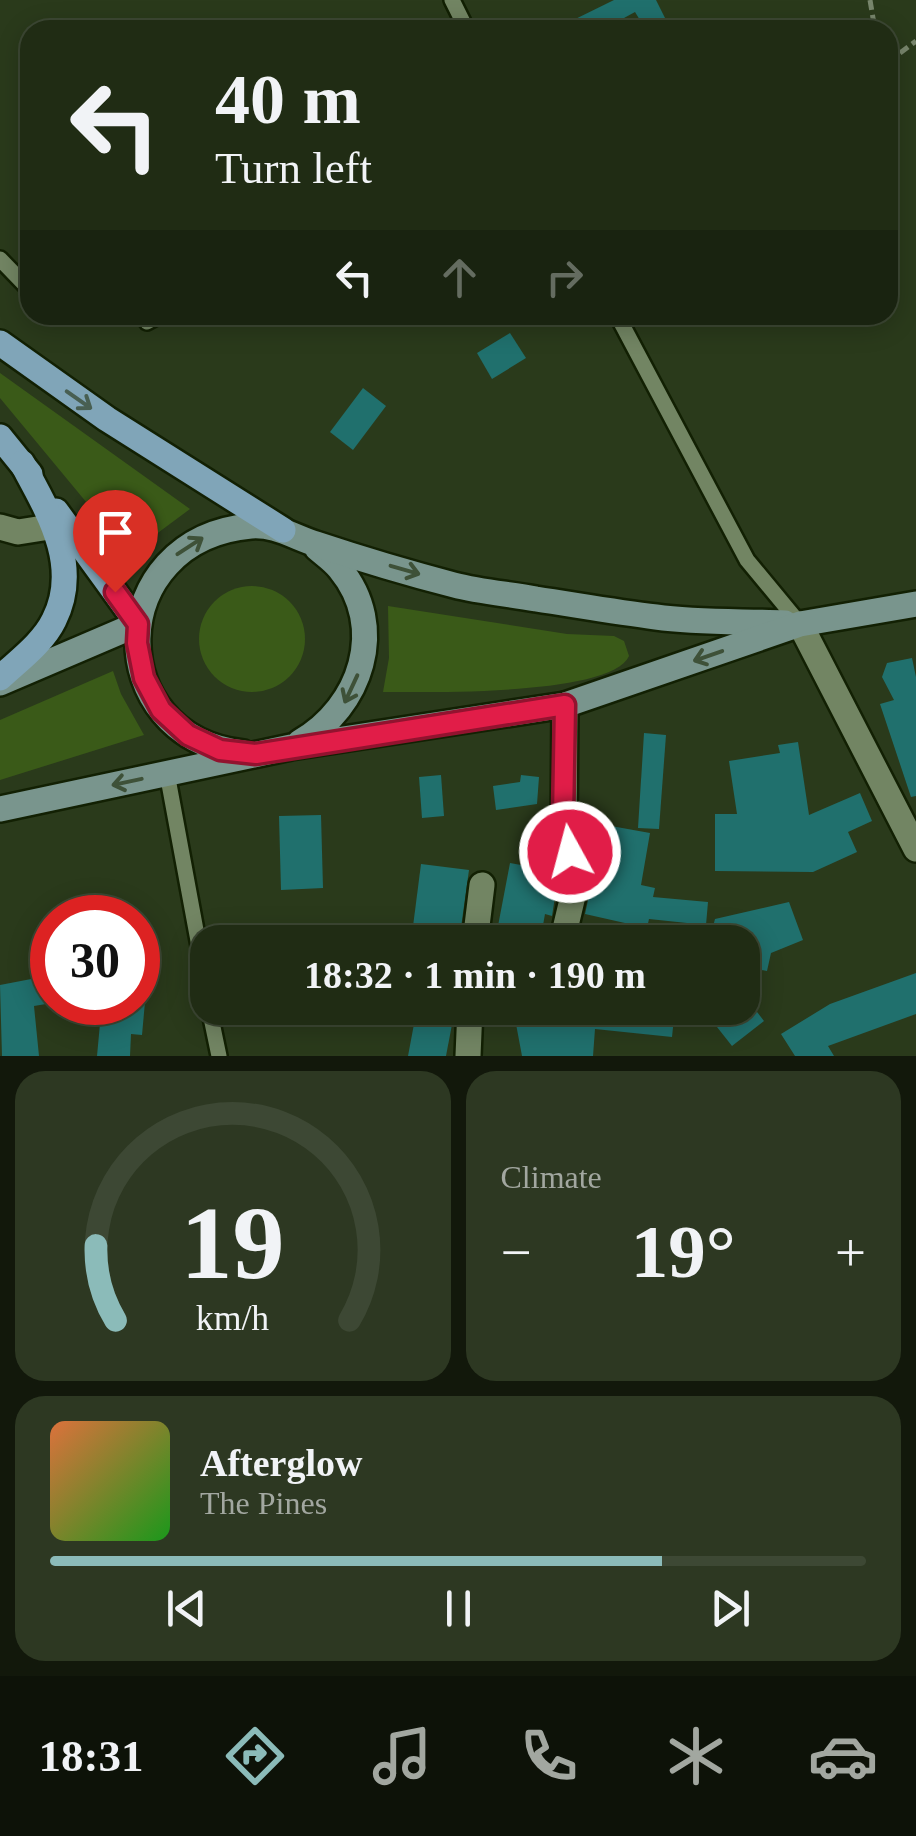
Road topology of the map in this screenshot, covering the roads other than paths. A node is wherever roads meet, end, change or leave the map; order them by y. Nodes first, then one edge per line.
1 (0, 259) edge
2 (20, 280) edge
3 (622, 325) edge
4 (0, 343) edge
5 (0, 437) edge
6 (22, 463) junction
7 (56, 526) junction
8 (0, 527) edge
9 (283, 530) junction
10 (311, 542) junction
11 (916, 604) edge
12 (138, 624) junction
13 (800, 624) junction
14 (0, 681) edge
15 (565, 705) junction
16 (291, 747) junction
17 (256, 754) junction
18 (167, 774) junction
19 (0, 810) edge
20 (916, 849) edge
21 (482, 885) dead end
22 (195, 925) edge
23 (477, 925) edge
24 (566, 925) edge
25 (212, 1025) edge
26 (469, 1025) edge
27 (218, 1056) edge
28 (468, 1056) edge

1 - 2 lane
3 - 13 lane
4 -> 9 main road
5 - 6 main road
6 - 7 main road
6 - 12 main road
7 - 8 street
7 - 14 main road
9 - 10 main road
12 -> 9 main road
10 -> 13 main road
10 -> 16 main road
11 - 13 main road
12 - 14 main road
12 - 17 main road
13 -> 15 main road
13 - 20 street
15 - 16 main road
15 - 24 street
16 - 17 main road
17 - 18 main road
18 -> 19 main road
18 - 22 lane
21 - 23 street
25 - 27 lane
26 - 28 street

